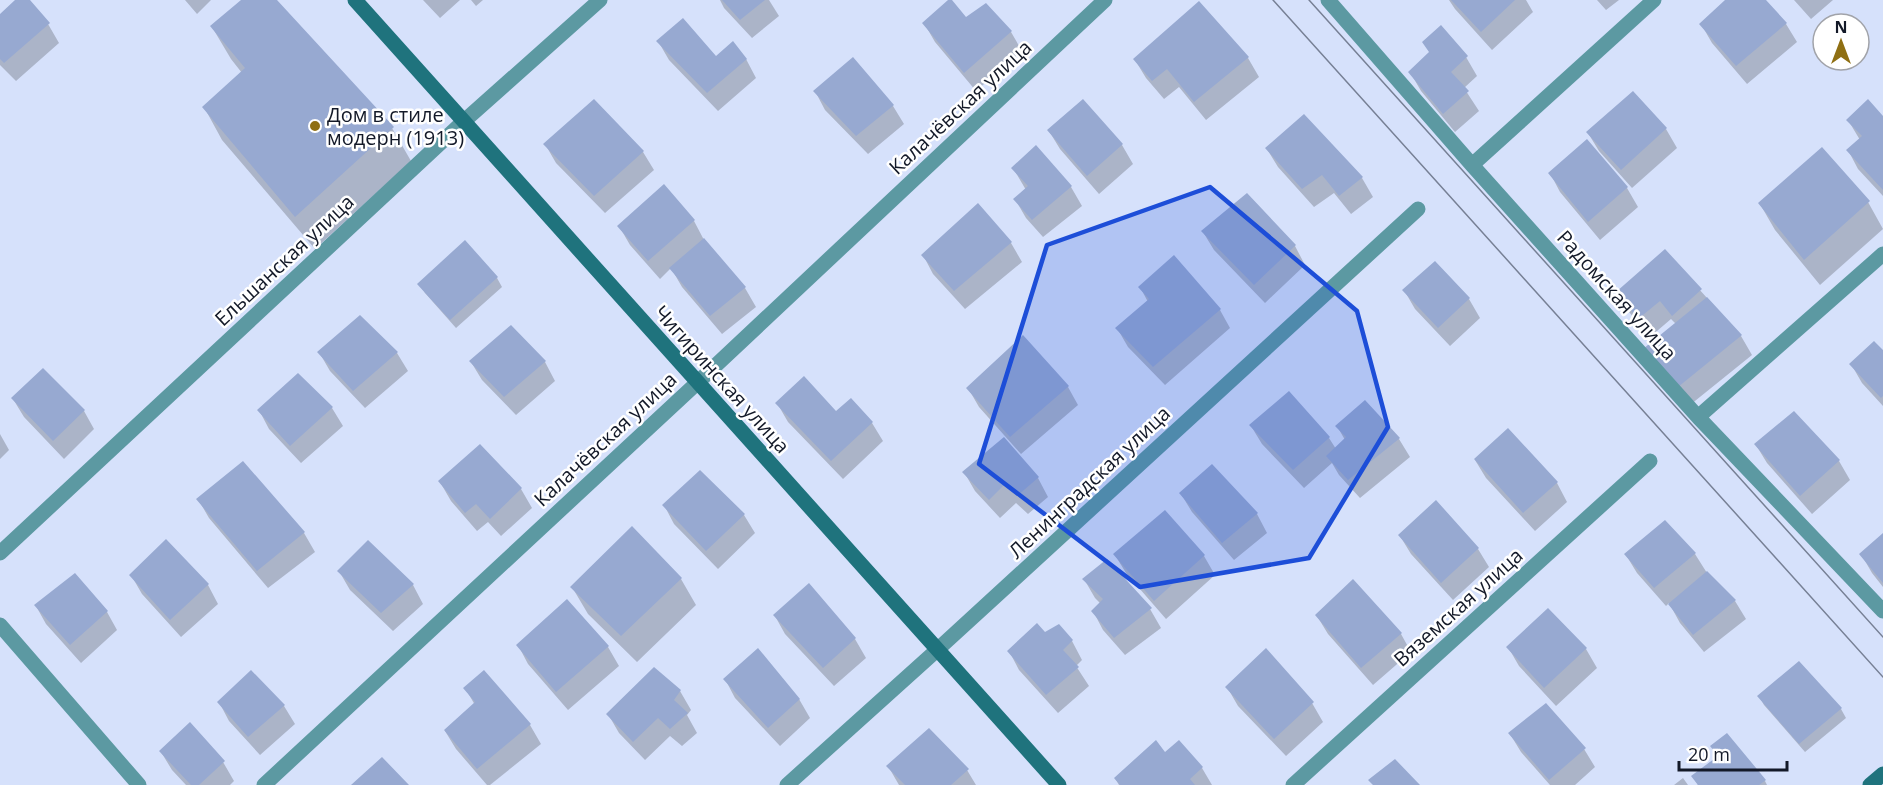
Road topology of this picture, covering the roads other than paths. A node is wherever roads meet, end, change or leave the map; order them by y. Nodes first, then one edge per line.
1 (355, 0) edge
2 (600, 0) edge
3 (1105, 0) edge
4 (1328, 0) edge
5 (1654, 0) edge
6 (463, 122) junction
7 (1472, 165) junction
8 (1418, 209) dead end
9 (1883, 254) edge
10 (697, 383) junction
11 (1698, 417) junction
12 (1650, 460) dead end
13 (0, 553) edge
14 (1883, 611) edge
15 (0, 625) edge
16 (937, 650) junction
17 (1883, 774) edge
18 (139, 785) edge
19 (264, 785) edge
20 (787, 785) edge
21 (1059, 785) edge
22 (1293, 785) edge
23 (1870, 785) edge

1 - 6 street, Чигиринская улица
2 - 6 street, Ельшанская улица
3 - 10 street, Калачёвская улица
4 - 7 street, Радомская улица
5 - 7 street
6 - 10 street, Чигиринская улица
6 - 13 street, Ельшанская улица
7 - 11 street, Радомская улица
8 - 16 street, Ленинградская улица
9 - 11 street
10 - 16 street, Чигиринская улица
10 - 19 street, Калачёвская улица
11 - 14 street, Радомская улица
12 - 22 street, Вяземская улица
15 - 18 street
16 - 20 street, Ленинградская улица
16 - 21 street, Чигиринская улица
17 - 23 street

